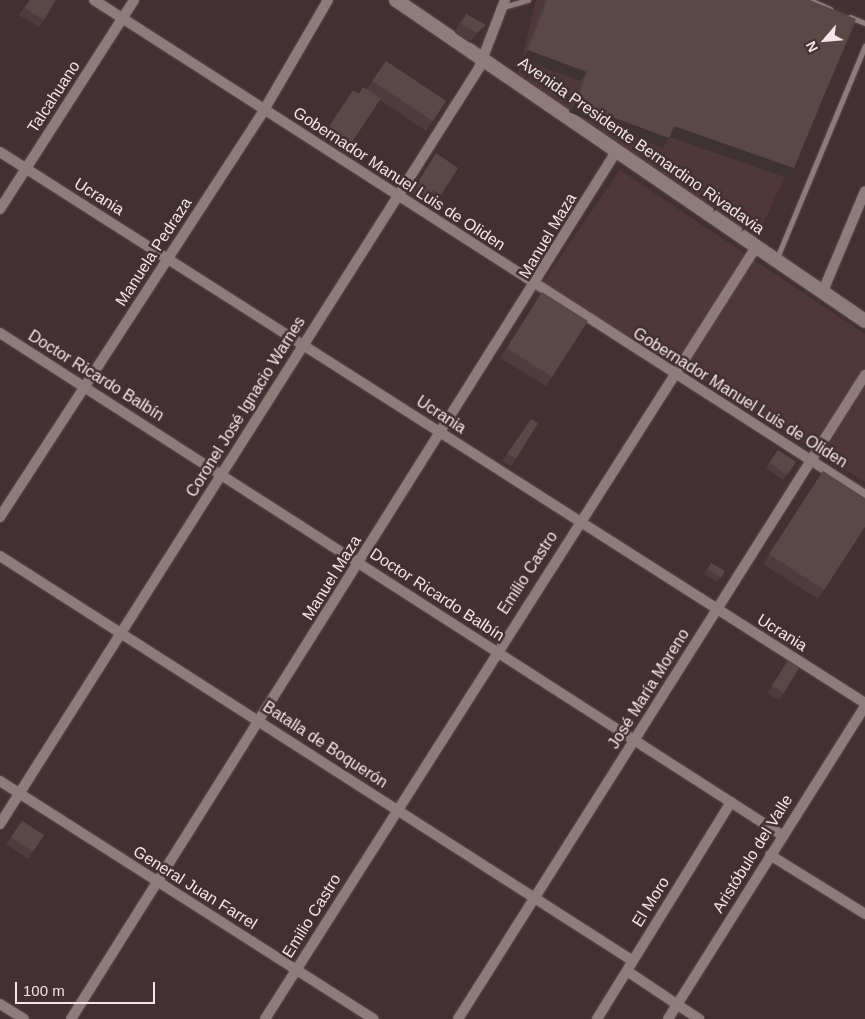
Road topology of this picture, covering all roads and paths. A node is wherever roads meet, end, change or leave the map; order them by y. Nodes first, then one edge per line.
1 (94, 0) edge
2 (134, 0) edge
3 (328, 0) edge
4 (396, 0) edge
5 (528, 0) edge
6 (810, 0) edge
7 (504, 4) edge
8 (837, 12) edge
9 (844, 14) edge
10 (122, 19) junction
11 (865, 23) edge
12 (865, 46) edge
13 (484, 58) junction
14 (264, 110) junction
15 (0, 152) edge
16 (616, 152) junction
17 (26, 169) junction
18 (865, 191) edge
19 (397, 195) junction
20 (0, 209) edge
21 (756, 247) junction
22 (167, 258) junction
23 (776, 260) junction
24 (536, 285) junction
25 (823, 291) junction
26 (865, 321) edge
27 (0, 333) edge
28 (303, 344) junction
29 (675, 375) junction
30 (865, 375) edge
31 (84, 387) junction
32 (441, 432) junction
33 (812, 461) junction
34 (222, 473) junction
35 (865, 495) edge
36 (0, 517) edge
37 (579, 522) junction
38 (0, 556) edge
39 (360, 563) junction
40 (716, 609) junction
41 (120, 634) junction
42 (496, 651) junction
43 (865, 702) edge
44 (865, 706) edge
45 (259, 721) junction
46 (636, 739) junction
47 (0, 782) edge
48 (19, 794) junction
49 (731, 802) junction
50 (397, 809) junction
51 (0, 824) edge
52 (782, 835) junction
53 (770, 855) junction
54 (157, 881) junction
55 (535, 898) junction
56 (865, 914) edge
57 (633, 961) junction
58 (296, 970) junction
59 (626, 971) junction
60 (0, 1004) edge
61 (677, 1005) junction
62 (24, 1019) edge
63 (71, 1019) edge
64 (265, 1019) edge
65 (374, 1019) edge
66 (458, 1019) edge
67 (597, 1019) edge
68 (668, 1019) edge
69 (699, 1019) edge

1 - 10 street, Gobernador Manuel Luis de Oliden
2 - 10 street, Talcahuano
3 - 14 street, Manuela Pedraza
4 - 13 street, Avenida Presidente Bernardino Rivadavia
5 - 7 lane
6 - 8 lane
7 - 13 street, Coronel José Ignacio Warnes
9 - 11 lane
10 - 14 street, Gobernador Manuel Luis de Oliden
10 - 17 street, Talcahuano
12 - 23 lane
13 - 16 street, Avenida Presidente Bernardino Rivadavia
13 - 19 street, Coronel José Ignacio Warnes
14 - 19 street, Gobernador Manuel Luis de Oliden
14 - 22 street, Manuela Pedraza
15 - 17 street, Ucrania
16 - 21 street, Avenida Presidente Bernardino Rivadavia
16 - 24 street, Manuel Maza
17 - 20 street, Talcahuano
17 - 22 street, Ucrania
18 - 25 street
19 - 24 street, Gobernador Manuel Luis de Oliden
19 - 28 street, Coronel José Ignacio Warnes
21 - 23 street, Avenida Presidente Bernardino Rivadavia
21 - 29 street, Emilio Castro
22 - 28 street, Ucrania
22 - 31 street, Manuela Pedraza
23 - 25 street, Avenida Presidente Bernardino Rivadavia
24 - 29 street, Gobernador Manuel Luis de Oliden
24 - 32 street, Manuel Maza
25 - 26 street, Avenida Presidente Bernardino Rivadavia
27 - 31 street, Doctor Ricardo Balbín
28 - 32 street, Ucrania
28 - 34 street, Coronel José Ignacio Warnes
29 - 33 street, Gobernador Manuel Luis de Oliden
29 - 37 street, Emilio Castro
30 - 33 street, José María Moreno
31 - 34 street, Doctor Ricardo Balbín
31 - 36 street, Manuela Pedraza
32 - 37 street, Ucrania
32 - 39 street, Manuel Maza
33 - 35 street, Gobernador Manuel Luis de Oliden
33 - 40 street, José María Moreno
34 - 39 street, Doctor Ricardo Balbín
34 - 41 street, Coronel José Ignacio Warnes
37 - 40 street, Ucrania
37 - 42 street, Emilio Castro
38 - 41 street, Batalla de Boquerón
39 - 42 street, Doctor Ricardo Balbín
39 - 45 street, Manuel Maza
40 - 43 street, Ucrania
40 - 46 street, José María Moreno
41 - 45 street, Batalla de Boquerón
41 - 48 street, Coronel José Ignacio Warnes
42 - 46 street, Doctor Ricardo Balbín
42 - 50 street, Emilio Castro
44 - 52 street, Aristóbulo del Valle
45 - 50 street, Batalla de Boquerón
45 - 54 street, Manuel Maza
46 - 49 street, Doctor Ricardo Balbín
46 - 55 street, José María Moreno
47 - 48 street, General Juan Farrel
48 - 51 street, Coronel José Ignacio Warnes
48 - 54 street, General Juan Farrel
49 - 52 street, Doctor Ricardo Balbín
49 - 57 street, El Moro
50 - 55 street, Batalla de Boquerón
50 - 58 street, Emilio Castro
52 - 53 street, Aristóbulo del Valle
53 - 56 street
53 - 61 street, Aristóbulo del Valle
54 - 58 street, General Juan Farrel
54 - 63 street, Manuel Maza
55 - 57 street, Batalla de Boquerón
55 - 66 street, José María Moreno
57 - 59 street, El Moro
58 - 64 street, Emilio Castro
58 - 65 street, General Juan Farrel
59 - 61 street
59 - 67 street, El Moro
60 - 62 street
61 - 68 street, Aristóbulo del Valle
61 - 69 street

